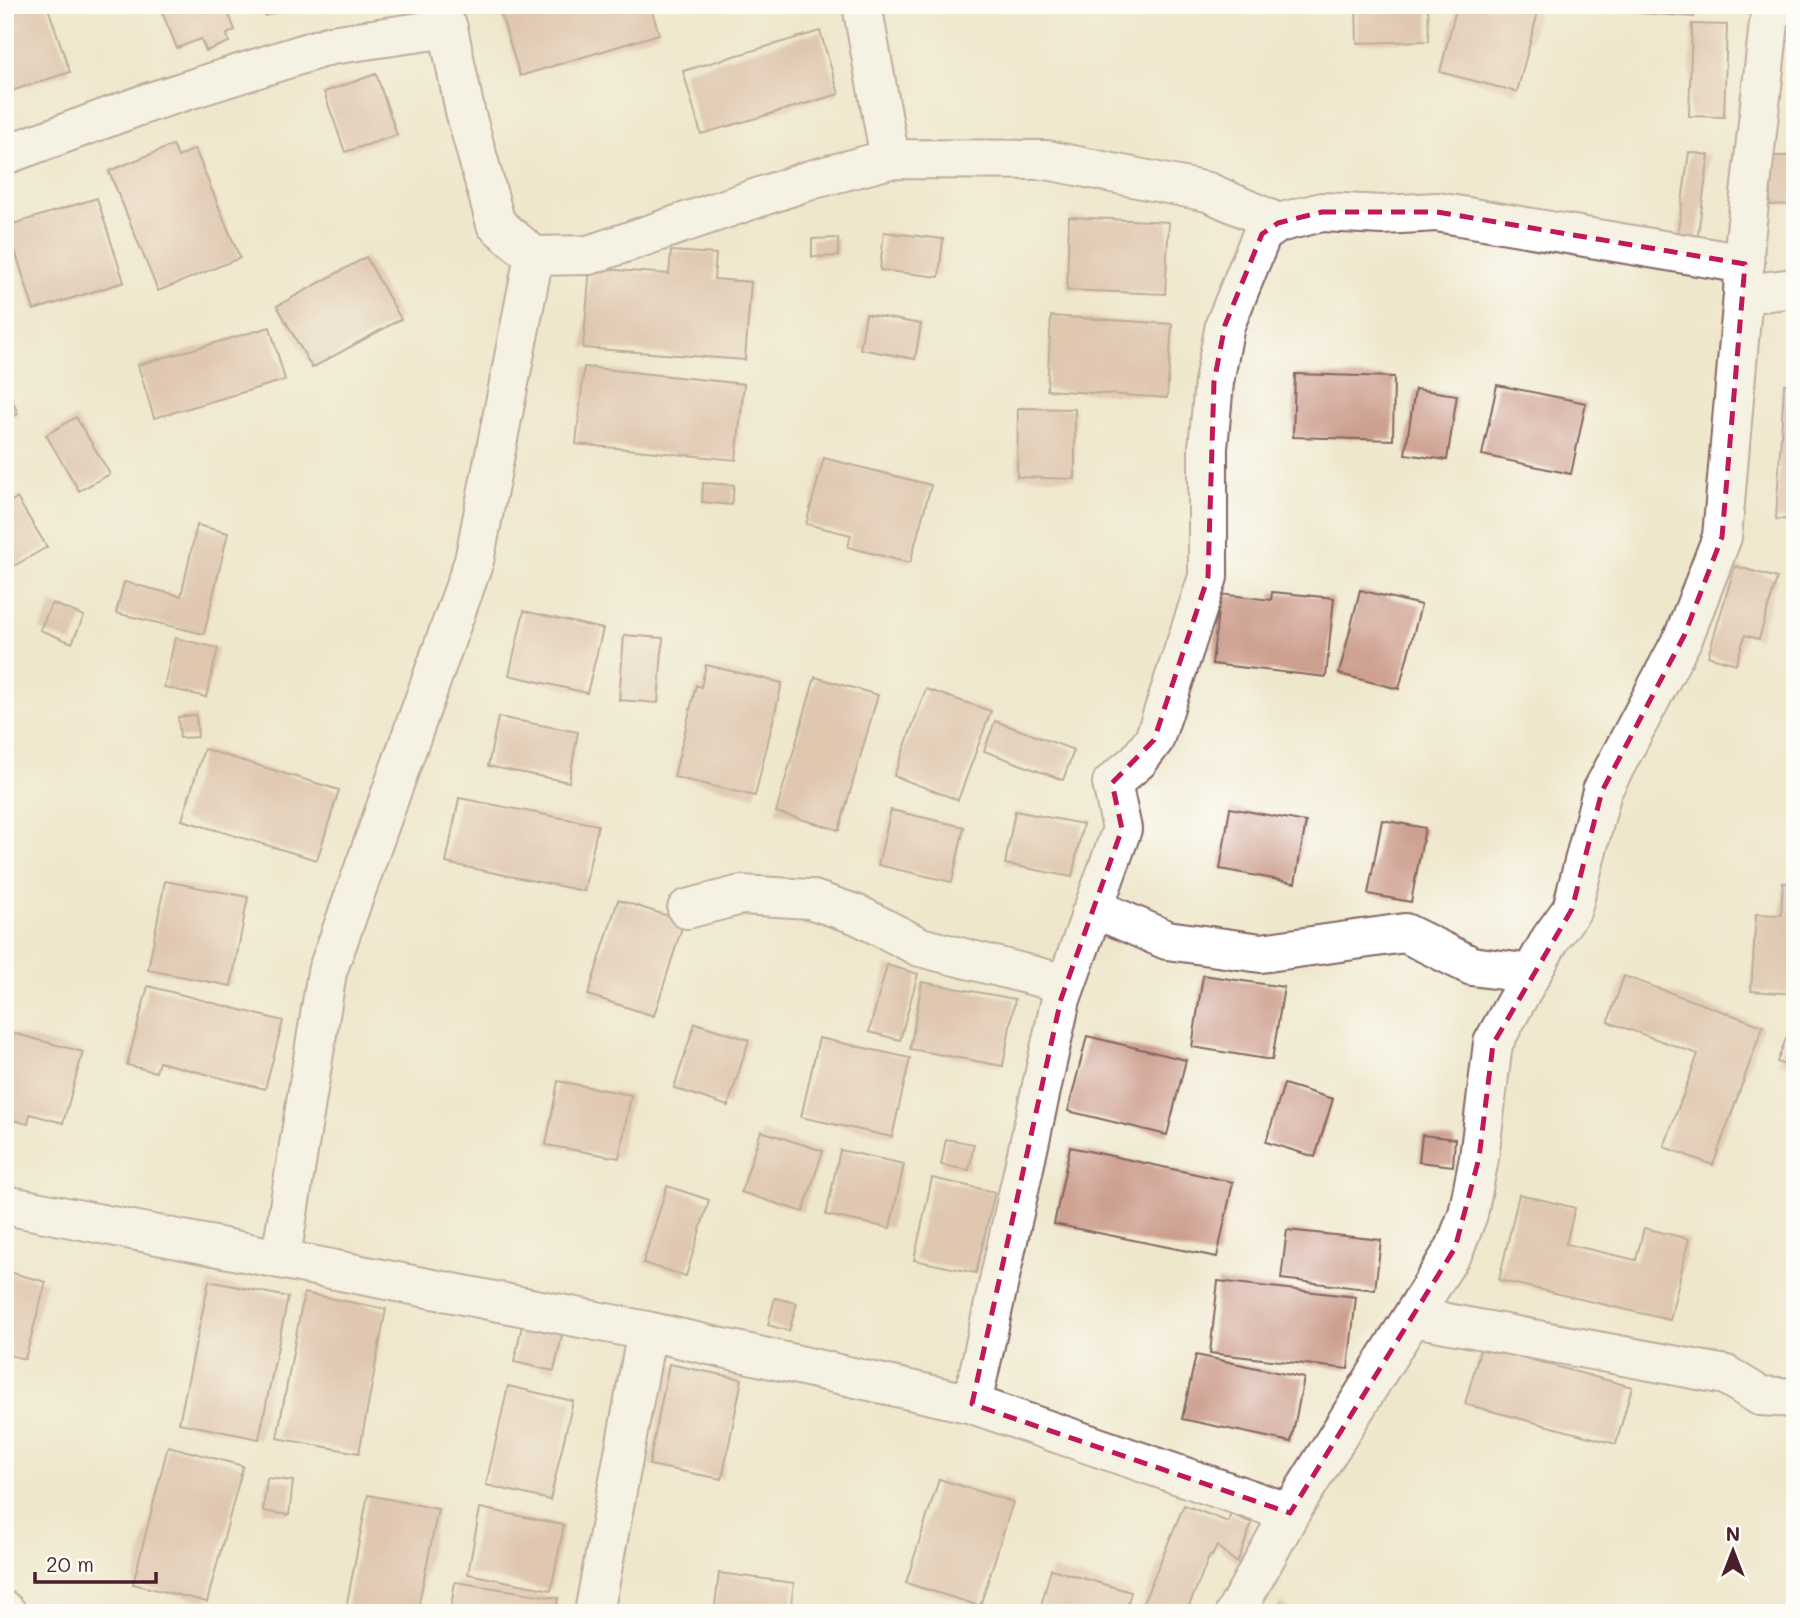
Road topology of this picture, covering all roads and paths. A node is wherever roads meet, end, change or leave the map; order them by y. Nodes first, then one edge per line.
1 (862, 5) edge
2 (1771, 5) edge
3 (446, 17) edge
4 (5, 155) edge
5 (890, 159) junction
6 (1278, 223) junction
7 (534, 256) junction
8 (1744, 279) junction
9 (1795, 288) edge
10 (687, 909) dead end
11 (1090, 915) junction
12 (1531, 974) junction
13 (1066, 984) junction
14 (5, 1205) edge
15 (281, 1257) junction
16 (1414, 1317) junction
17 (647, 1331) junction
18 (1795, 1398) edge
19 (972, 1404) junction
20 (1290, 1513) junction
21 (594, 1613) edge
22 (1235, 1613) edge

1 - 5 street
2 - 8 street
3 - 4 street
3 - 7 street
5 - 6 street
5 - 7 street
6 - 8 street
6 - 11 street
7 - 15 street
8 - 9 street
8 - 12 street
10 - 13 street
11 - 12 street
11 - 13 street
12 - 16 street
13 - 19 street
14 - 15 street
15 - 17 street
16 - 18 street
16 - 20 street
17 - 19 street
17 - 21 street
19 - 20 street
20 - 22 street

